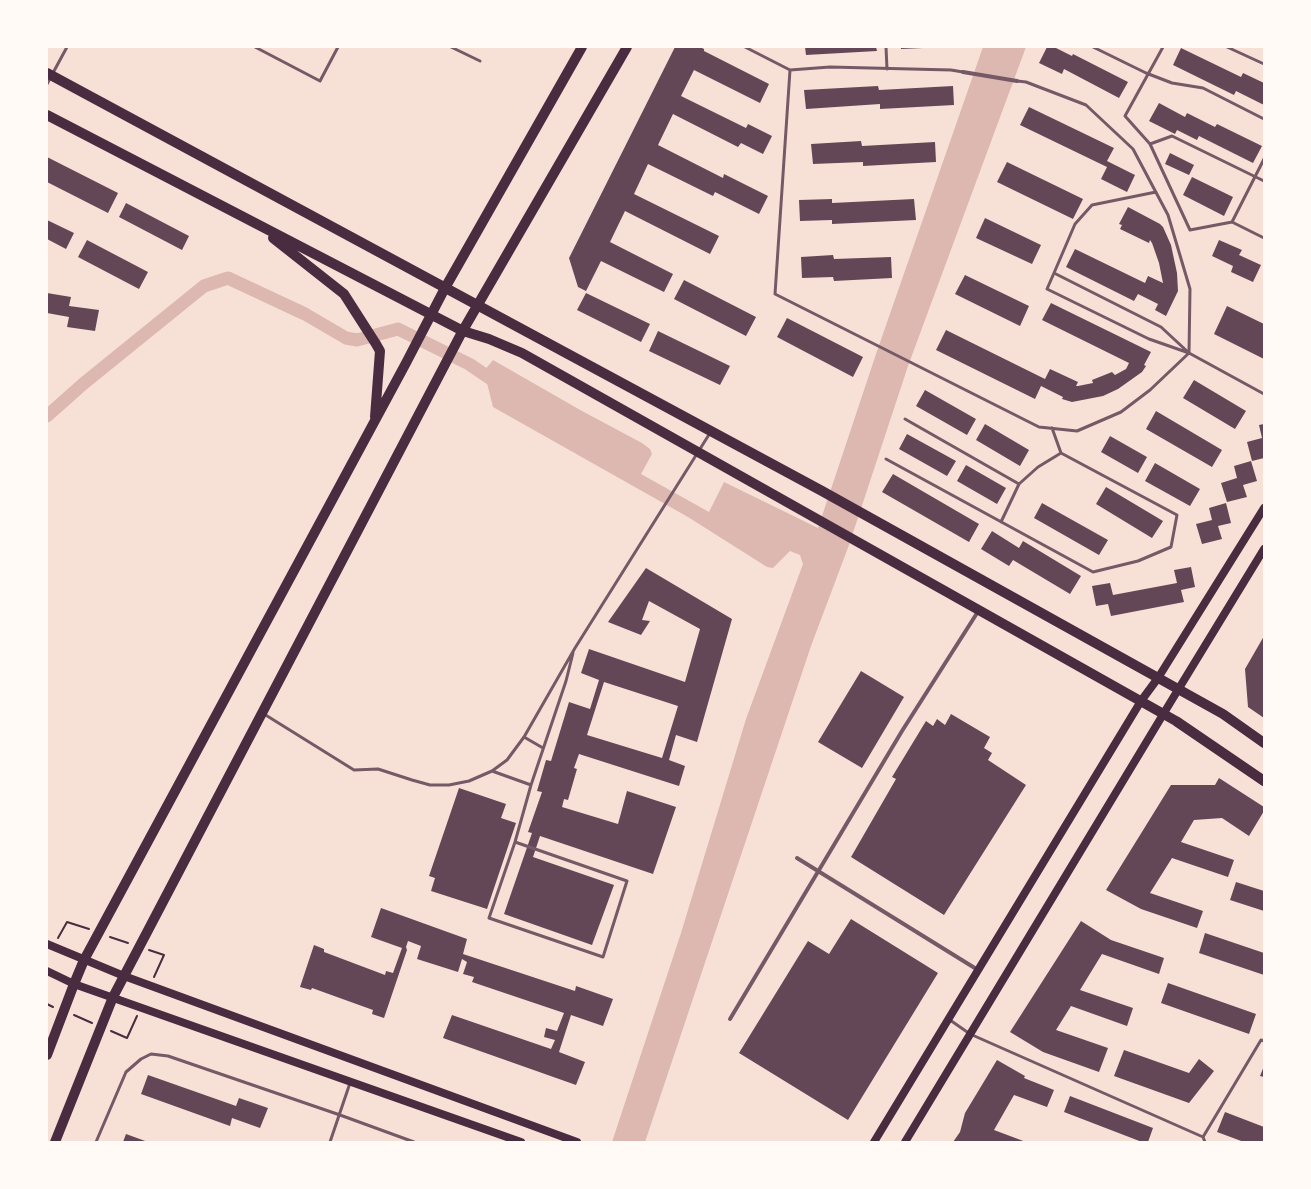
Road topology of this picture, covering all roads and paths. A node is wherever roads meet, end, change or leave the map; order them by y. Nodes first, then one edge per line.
1 (66, 47) edge
2 (255, 47) edge
3 (338, 47) edge
4 (450, 47) edge
5 (582, 47) edge
6 (627, 47) edge
7 (745, 47) edge
8 (886, 47) edge
9 (1093, 47) edge
10 (1163, 47) edge
11 (1227, 47) edge
12 (480, 61) dead end
13 (1264, 64) edge
14 (887, 68) junction
15 (790, 70) junction
16 (963, 72) joint
17 (1148, 74) junction
18 (49, 78) edge
19 (1017, 81) joint
20 (47, 115) edge
21 (1264, 119) edge
22 (1150, 144) junction
23 (1264, 159) edge
24 (1255, 177) junction
25 (1264, 181) edge
26 (1156, 192) junction
27 (1232, 222) junction
28 (254, 223) junction
29 (1264, 238) edge
30 (1054, 273) junction
31 (445, 288) junction
32 (478, 305) junction
33 (432, 315) junction
34 (463, 331) junction
35 (1189, 353) junction
36 (1264, 394) edge
37 (905, 419) dead end
38 (374, 422) junction
39 (1052, 428) junction
40 (711, 431) junction
41 (698, 452) junction
42 (1061, 453) junction
43 (886, 459) dead end
44 (1019, 484) junction
45 (1264, 508) edge
46 (1001, 522) junction
47 (1264, 549) edge
48 (979, 610) junction
49 (575, 648) junction
50 (1158, 678) junction
51 (1178, 689) junction
52 (1141, 701) junction
53 (262, 713) junction
54 (1163, 713) junction
55 (524, 737) junction
56 (1264, 743) edge
57 (544, 748) junction
58 (492, 771) junction
59 (1264, 780) edge
60 (531, 785) junction
61 (514, 842) junction
62 (798, 858) dead end
63 (819, 871) junction
64 (47, 944) edge
65 (84, 960) junction
66 (978, 970) junction
67 (47, 971) edge
68 (124, 976) junction
69 (74, 984) junction
70 (113, 997) junction
71 (47, 1004) edge
72 (64, 1011) junction
73 (730, 1019) dead end
74 (948, 1019) junction
75 (101, 1027) junction
76 (970, 1034) junction
77 (127, 1038) dead end
78 (1264, 1041) edge
79 (47, 1055) edge
80 (351, 1082) junction
81 (340, 1115) junction
82 (1203, 1137) junction
83 (55, 1142) edge
84 (96, 1142) edge
85 (330, 1142) edge
86 (414, 1142) edge
87 (521, 1142) edge
88 (577, 1142) edge
89 (874, 1142) edge
90 (905, 1142) edge
91 (1205, 1142) edge

1 - 18 lane
2 - 3 lane
4 - 12 lane
5 - 31 main road
6 - 32 main road
7 - 15 lane
8 - 14 lane
9 - 17 lane
10 - 17 lane
11 - 13 lane
14 - 15 lane
14 - 16 lane
15 - 39 lane
16 - 19 street
17 - 21 lane
17 - 22 lane
18 - 31 main road
19 - 26 lane
20 - 28 main road
22 - 24 lane
22 - 27 lane
23 - 24 lane
24 - 25 lane
24 - 27 lane
26 - 30 lane
26 - 35 lane
27 - 29 lane
28 - 33 main road
28 - 38 main road
30 - 35 lane
30 - 35 lane
31 - 32 main road
31 - 33 main road
32 - 34 main road
32 - 40 main road
33 - 34 main road
33 - 38 main road
34 - 41 main road
34 - 53 main road
35 - 36 lane
35 - 39 lane
37 - 44 lane
38 - 65 main road
39 - 42 lane
40 - 41 lane
40 - 50 main road
41 - 48 main road
41 - 49 lane
42 - 44 lane
42 - 46 lane
43 - 46 lane
44 - 46 lane
45 - 50 main road
47 - 51 main road
48 - 52 main road
48 - 63 street
49 - 55 lane
49 - 57 lane
50 - 51 main road
50 - 52 main road
51 - 54 main road
51 - 56 main road
52 - 54 main road
52 - 66 main road
53 - 58 lane
53 - 68 main road
54 - 59 main road
54 - 76 main road
55 - 57 lane
55 - 58 lane
57 - 60 lane
58 - 60 lane
60 - 61 lane
61 - 61 lane
62 - 63 street
63 - 66 street
63 - 73 street
64 - 65 main road
65 - 68 main road
65 - 69 main road
66 - 74 main road
67 - 69 main road
68 - 70 main road
68 - 88 main road
69 - 70 main road
69 - 72 main road
70 - 75 main road
70 - 80 main road
71 - 72 path
72 - 75 path
72 - 79 main road
74 - 76 lane
74 - 89 main road
75 - 77 path
75 - 83 main road
76 - 82 lane
76 - 90 main road
78 - 82 lane
80 - 81 lane
80 - 87 main road
81 - 84 lane
81 - 85 lane
81 - 86 lane
82 - 91 lane

